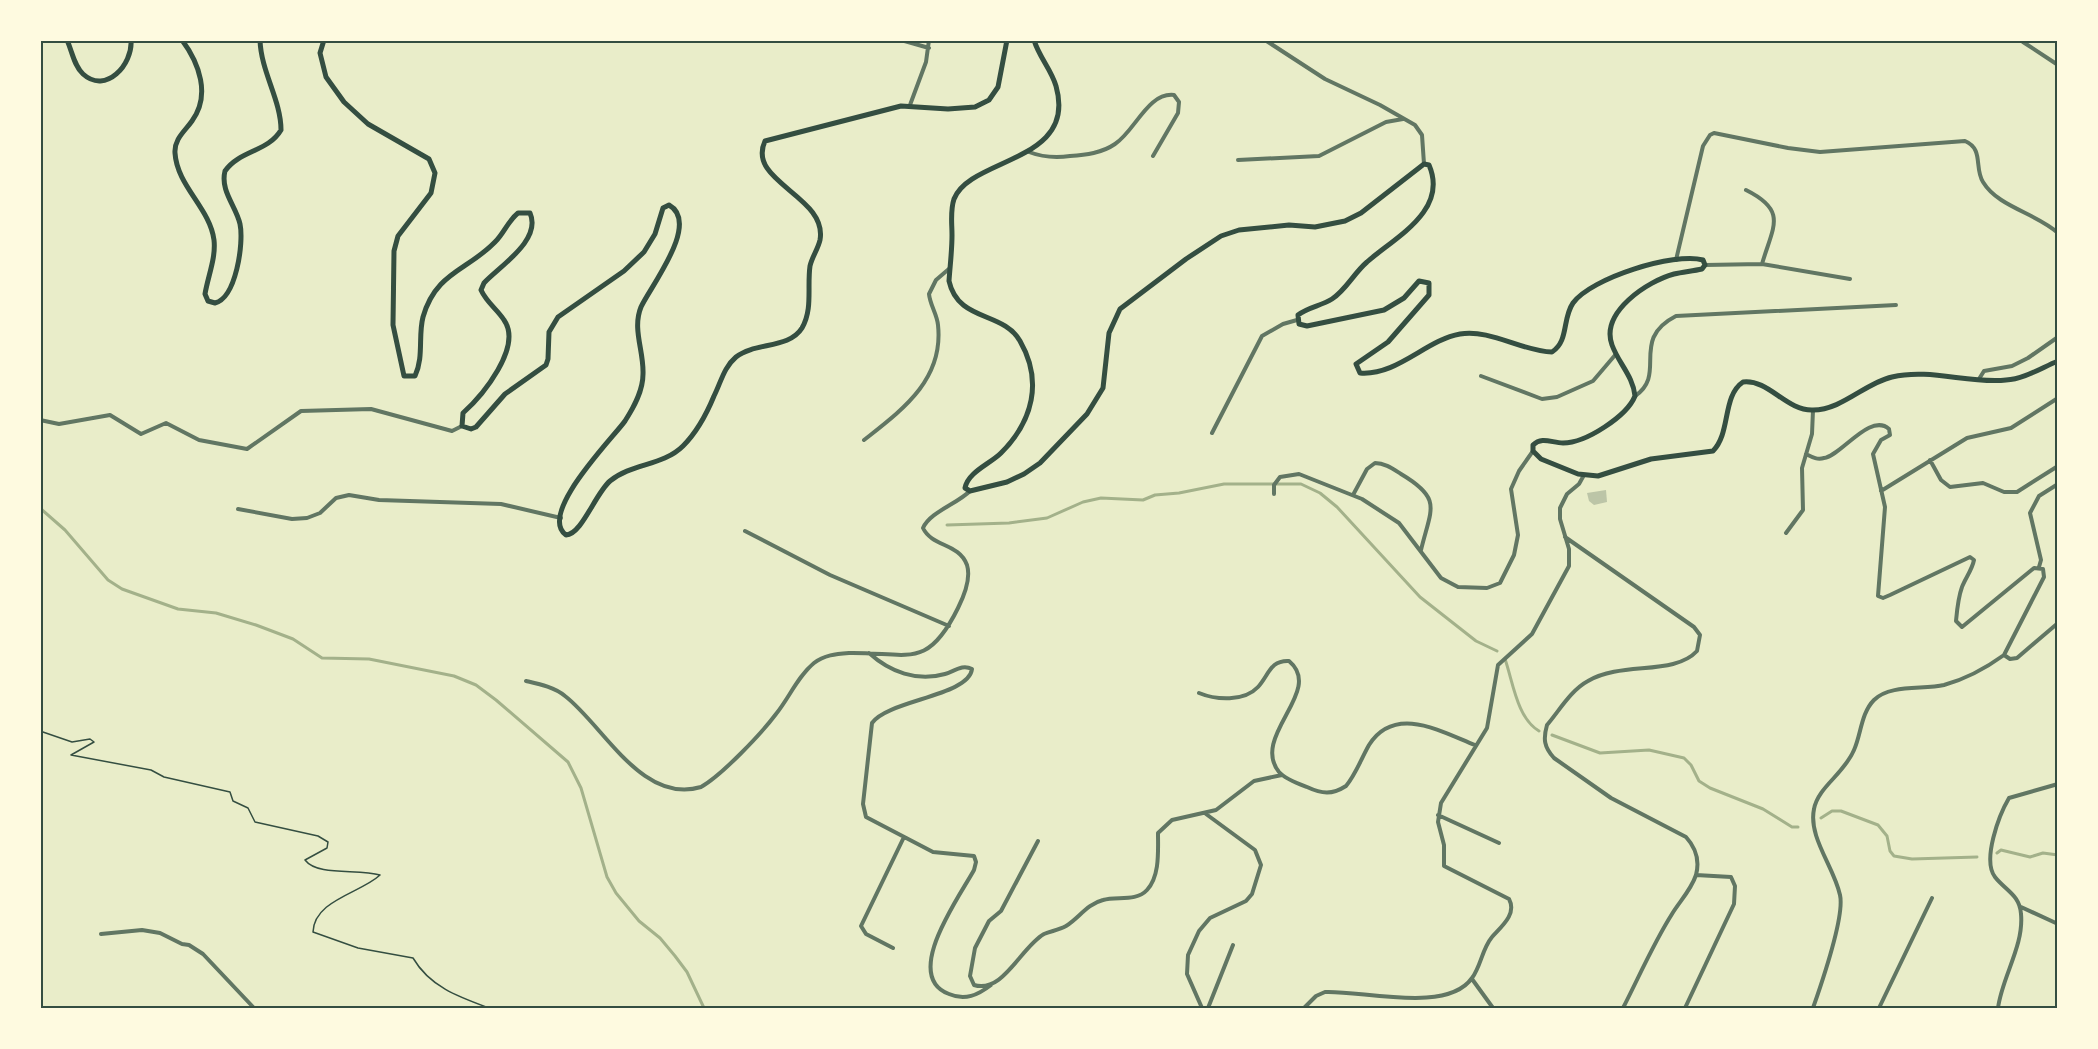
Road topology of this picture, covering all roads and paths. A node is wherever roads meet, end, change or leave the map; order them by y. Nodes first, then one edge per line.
1 (67, 40) edge
2 (131, 40) edge
3 (182, 40) edge
4 (260, 40) edge
5 (324, 40) edge
6 (736, 40) edge
7 (870, 40) edge
8 (901, 40) edge
9 (929, 40) edge
10 (1007, 40) edge
11 (1034, 40) edge
12 (1265, 40) edge
13 (2024, 42) edge
14 (929, 48) junction
15 (2058, 64) edge
16 (910, 105) junction
17 (1403, 118) junction
18 (1029, 152) junction
19 (1153, 156) dead end
20 (1238, 160) dead end
21 (1424, 164) junction
22 (1746, 190) dead end
23 (2058, 232) edge
24 (1676, 261) junction
25 (1762, 264) junction
26 (1705, 265) junction
27 (950, 268) junction
28 (1850, 279) dead end
29 (1896, 305) dead end
30 (1297, 320) junction
31 (2058, 337) edge
32 (1617, 353) junction
33 (2058, 362) edge
34 (1480, 376) dead end
35 (1979, 379) junction
36 (1635, 396) junction
37 (2058, 398) edge
38 (1813, 410) junction
39 (40, 420) edge
40 (462, 426) junction
41 (1212, 433) dead end
42 (864, 440) dead end
43 (1533, 451) junction
44 (1806, 454) junction
45 (1930, 460) junction
46 (2058, 466) edge
47 (1584, 475) junction
48 (2058, 484) edge
49 (970, 491) junction
50 (1881, 491) junction
51 (1274, 494) dead end
52 (1353, 495) junction
53 (238, 509) dead end
54 (561, 518) junction
55 (745, 531) dead end
56 (1786, 533) dead end
57 (1564, 537) junction
58 (1421, 551) junction
59 (2040, 567) junction
60 (2058, 623) edge
61 (949, 626) junction
62 (869, 653) junction
63 (2004, 655) junction
64 (526, 681) dead end
65 (1199, 693) dead end
66 (40, 731) edge
67 (1476, 746) junction
68 (1282, 775) junction
69 (2058, 784) edge
70 (1205, 814) junction
71 (1438, 815) junction
72 (904, 837) junction
73 (1038, 841) dead end
74 (1499, 843) dead end
75 (1696, 875) junction
76 (1932, 898) dead end
77 (2021, 907) junction
78 (2058, 924) edge
79 (101, 934) dead end
80 (1233, 945) dead end
81 (893, 948) dead end
82 (1472, 979) junction
83 (991, 985) junction
84 (254, 1008) edge
85 (386, 1008) edge
86 (393, 1008) edge
87 (489, 1008) edge
88 (1202, 1008) edge
89 (1208, 1008) edge
90 (1304, 1008) edge
91 (1493, 1008) edge
92 (1623, 1008) edge
93 (1685, 1008) edge
94 (1813, 1008) edge
95 (1879, 1008) edge
96 (1998, 1008) edge

1 - 2 main road
3 - 4 main road
5 - 40 main road
6 - 7 street
8 - 14 street
9 - 14 street
10 - 16 main road
11 - 18 main road
12 - 17 street
13 - 15 street
14 - 16 street
16 - 54 main road
17 - 20 street
17 - 21 street
18 - 19 street
18 - 27 main road
21 - 30 main road
21 - 49 main road
22 - 25 street
23 - 24 street
24 - 26 main road
24 - 30 main road
25 - 26 street
25 - 28 street
26 - 32 main road
27 - 42 street
27 - 49 main road
29 - 36 street
30 - 41 street
31 - 35 street
32 - 34 street
32 - 36 main road
33 - 35 main road
35 - 38 main road
36 - 43 main road
37 - 45 street
38 - 44 street
38 - 47 main road
39 - 40 street
40 - 54 main road
43 - 47 main road
43 - 58 street
44 - 50 street
44 - 56 street
45 - 46 street
45 - 50 street
47 - 57 street
48 - 59 street
49 - 61 street
50 - 59 street
51 - 52 street
52 - 58 street
52 - 58 street
53 - 54 street
55 - 61 street
57 - 67 street
57 - 75 street
59 - 63 street
60 - 63 street
61 - 62 street
62 - 64 street
62 - 72 street
63 - 94 street
65 - 68 street
66 - 87 path
67 - 68 street
67 - 71 street
68 - 70 street
69 - 77 street
70 - 83 street
70 - 88 street
71 - 74 street
71 - 82 street
72 - 81 street
72 - 83 street
73 - 83 street
75 - 92 street
75 - 93 street
76 - 95 street
77 - 78 street
77 - 96 street
79 - 84 street
80 - 89 street
82 - 90 street
82 - 91 street
85 - 86 street

